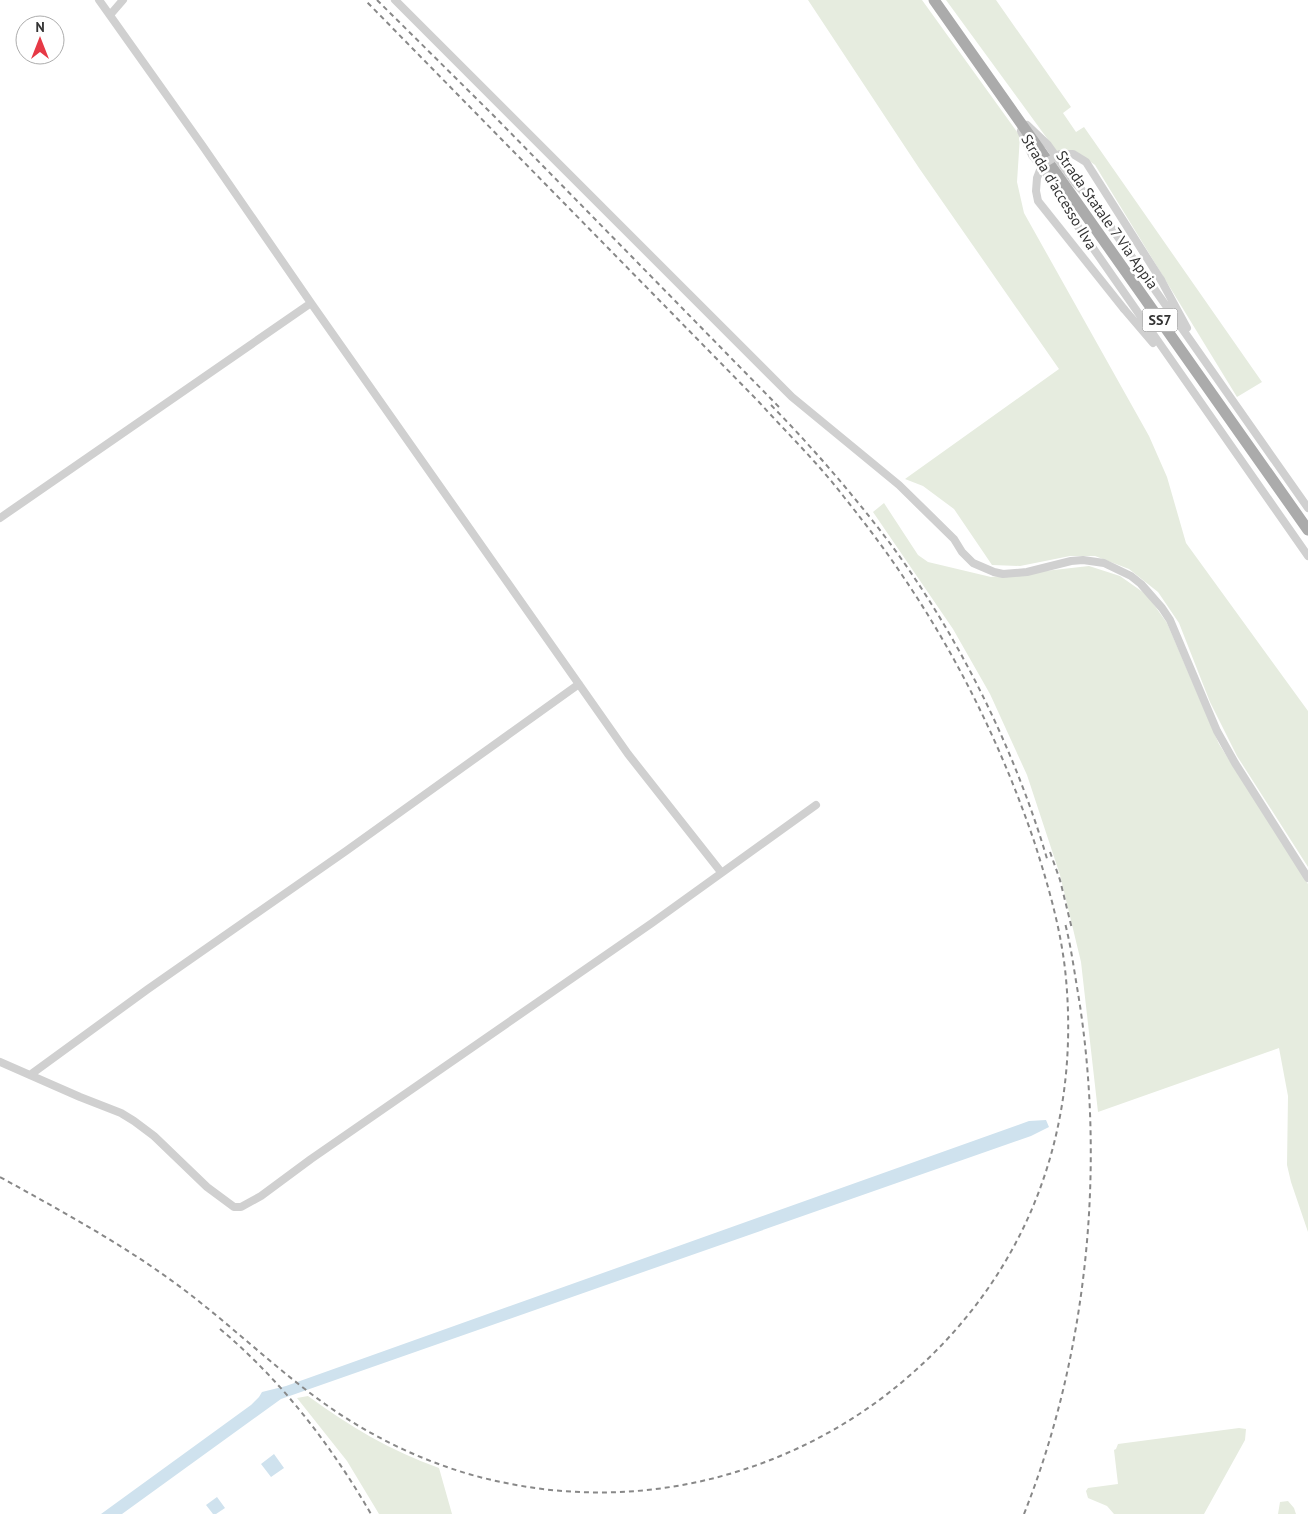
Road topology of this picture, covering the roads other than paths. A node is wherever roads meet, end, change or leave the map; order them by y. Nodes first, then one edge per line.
1 (99, 0) edge
2 (123, 0) edge
3 (396, 0) edge
4 (934, 0) edge
5 (110, 15) junction
6 (1012, 111) junction
7 (311, 303) junction
8 (1204, 360) junction
9 (1182, 377) junction
10 (1308, 508) edge
11 (0, 518) edge
12 (1308, 530) edge
13 (1308, 556) edge
14 (579, 684) junction
15 (816, 805) dead end
16 (721, 872) junction
17 (1308, 878) edge
18 (0, 1062) edge
19 (30, 1075) junction

1 - 5 street
2 - 5 street
3 - 17 street
4 - 6 main road, Strada Statale 7 Via Appia / SS7
5 - 7 street
6 - 8 street, Strada d'accesso Ilva
6 - 9 street, Strada d'accesso Ilva
6 - 12 main road, Strada Statale 7 Via Appia / SS7
7 - 11 street
7 - 14 street
8 - 9 street, bridge
8 - 10 street, Strada d'accesso Ilva
9 - 13 street, Strada d'accesso Ilva
14 - 16 street
14 - 19 street
15 - 16 street
16 - 19 street
18 - 19 street

